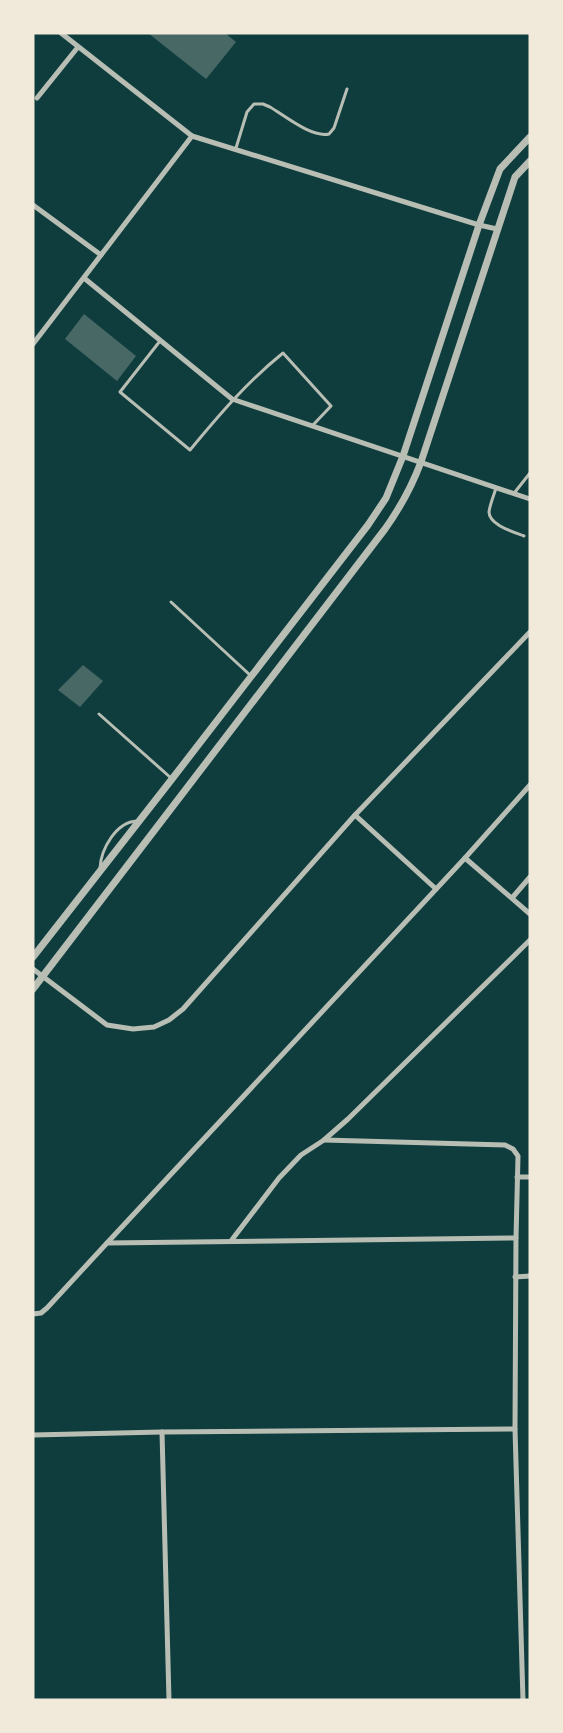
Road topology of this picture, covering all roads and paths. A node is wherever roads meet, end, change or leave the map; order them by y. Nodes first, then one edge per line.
1 (61, 33) edge
2 (78, 46) junction
3 (347, 89) dead end
4 (37, 98) dead end
5 (192, 136) junction
6 (530, 137) edge
7 (236, 150) junction
8 (530, 161) edge
9 (33, 205) edge
10 (479, 225) junction
11 (497, 229) junction
12 (101, 255) junction
13 (84, 278) junction
14 (160, 341) junction
15 (33, 344) edge
16 (232, 399) junction
17 (312, 426) junction
18 (403, 456) junction
19 (421, 462) junction
20 (530, 473) edge
21 (496, 488) junction
22 (513, 494) junction
23 (530, 499) edge
24 (524, 536) dead end
25 (171, 602) dead end
26 (530, 632) edge
27 (252, 676) junction
28 (99, 714) dead end
29 (172, 779) junction
30 (530, 785) edge
31 (355, 815) junction
32 (465, 858) junction
33 (530, 877) edge
34 (436, 889) junction
35 (512, 898) junction
36 (530, 914) edge
37 (530, 940) edge
38 (33, 957) edge
39 (33, 969) edge
40 (42, 977) junction
41 (33, 989) edge
42 (324, 1140) junction
43 (530, 1176) edge
44 (518, 1177) junction
45 (516, 1238) junction
46 (231, 1241) junction
47 (107, 1242) junction
48 (530, 1276) edge
49 (515, 1277) junction
50 (33, 1314) edge
51 (515, 1430) junction
52 (162, 1432) junction
53 (33, 1435) edge
54 (169, 1700) edge
55 (522, 1700) edge

1 - 2 street
2 - 4 street
2 - 5 street
3 - 7 lane
5 - 7 street
5 - 12 street
6 - 10 street
7 - 10 street
8 - 11 street
9 - 12 street
10 - 11 street
10 - 18 street
11 - 19 street
12 - 13 street
13 - 14 street
13 - 15 street
14 - 16 street
14 - 16 lane
16 - 17 street
16 - 17 lane
17 - 18 street
18 - 19 street
18 - 27 street
19 - 21 street
19 - 40 street
20 - 22 lane
21 - 22 street
21 - 24 lane
22 - 23 street
25 - 27 lane
26 - 31 street
27 - 29 street
28 - 29 lane
29 - 38 street
30 - 32 street
31 - 34 street
31 - 40 street
32 - 34 street
32 - 35 street
33 - 35 street
34 - 47 street
35 - 36 street
37 - 42 street
39 - 40 street
40 - 41 street
42 - 44 street
42 - 46 street
43 - 44 street
44 - 45 street
45 - 46 street
45 - 49 street
46 - 47 street
47 - 50 street
48 - 49 street
49 - 51 street
51 - 52 street
51 - 55 street
52 - 53 street
52 - 54 street

